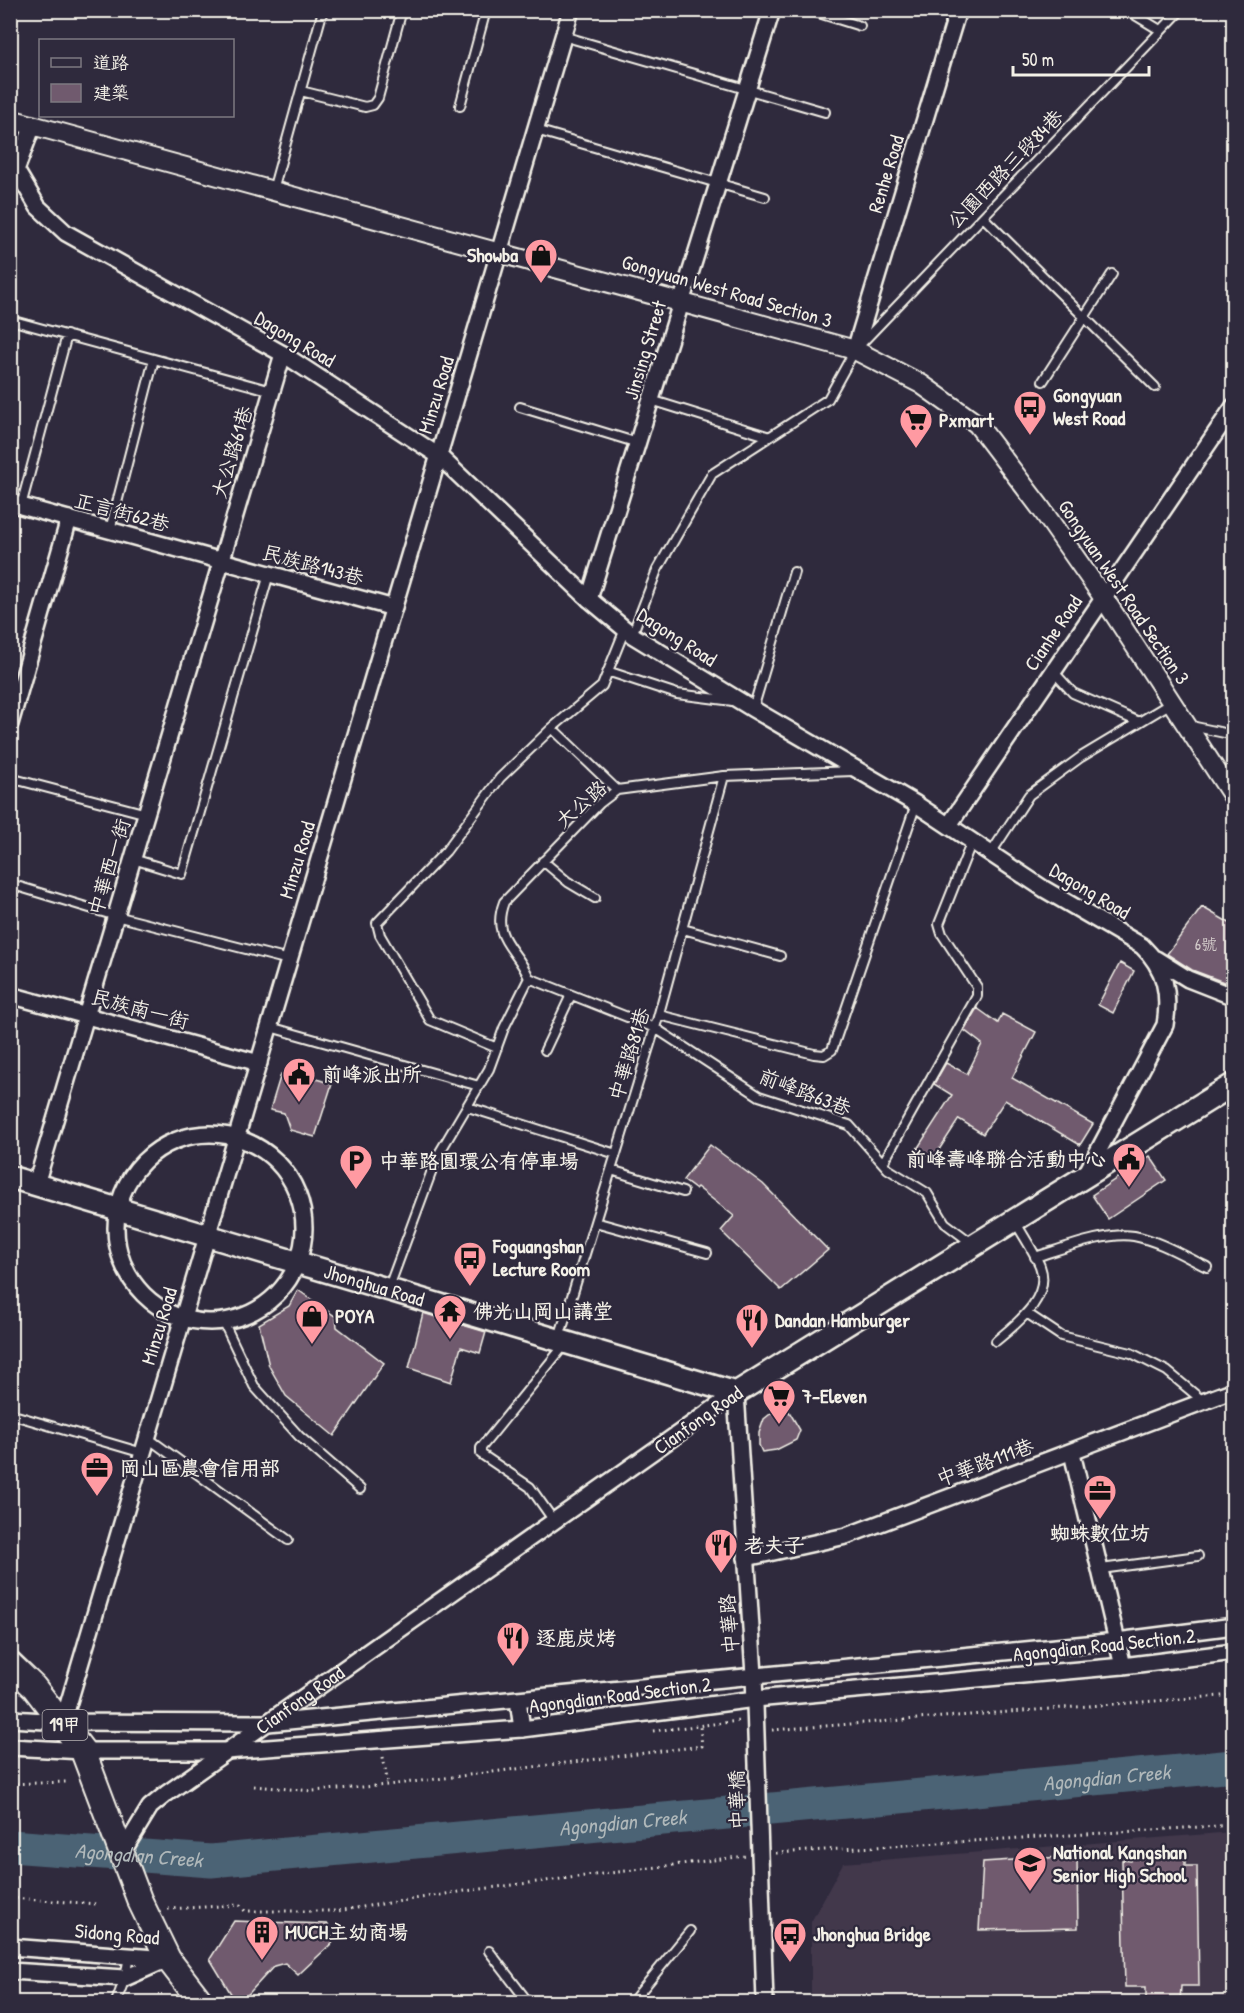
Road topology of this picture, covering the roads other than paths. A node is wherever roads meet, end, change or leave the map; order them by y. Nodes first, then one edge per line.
1 (323, 10) edge
2 (402, 10) edge
3 (486, 10) edge
4 (571, 10) edge
5 (772, 10) edge
6 (809, 10) edge
7 (958, 10) edge
8 (1127, 10) edge
9 (1181, 10) edge
10 (860, 26) dead end
11 (1160, 30) junction
12 (564, 36) junction
13 (301, 91) junction
14 (747, 91) junction
15 (460, 106) dead end
16 (825, 112) dead end
17 (10, 119) edge
18 (33, 125) junction
19 (536, 130) junction
20 (16, 170) junction
21 (719, 182) junction
22 (10, 186) edge
23 (273, 190) junction
24 (765, 197) dead end
25 (983, 217) junction
26 (500, 252) junction
27 (1112, 274) dead end
28 (682, 302) junction
29 (1083, 316) junction
30 (10, 320) edge
31 (67, 335) junction
32 (855, 351) junction
33 (283, 354) junction
34 (154, 359) junction
35 (1043, 381) dead end
36 (1155, 387) dead end
37 (272, 391) junction
38 (651, 400) junction
39 (1233, 406) edge
40 (520, 407) dead end
41 (770, 437) junction
42 (638, 443) junction
43 (439, 456) junction
44 (16, 505) edge
45 (69, 519) junction
46 (110, 530) junction
47 (222, 561) junction
48 (794, 572) dead end
49 (269, 574) junction
50 (1103, 597) junction
51 (589, 599) junction
52 (394, 608) junction
53 (629, 632) junction
54 (1053, 671) junction
55 (610, 672) junction
56 (739, 701) junction
57 (1171, 703) junction
58 (753, 710) junction
59 (1139, 722) junction
60 (10, 724) edge
61 (1186, 725) junction
62 (552, 728) junction
63 (1233, 735) edge
64 (860, 771) junction
65 (724, 776) junction
66 (10, 778) edge
67 (617, 790) junction
68 (1233, 798) edge
69 (916, 804) junction
70 (147, 814) junction
71 (949, 825) junction
72 (972, 841) junction
73 (991, 852) junction
74 (133, 859) junction
75 (543, 861) junction
76 (10, 884) edge
77 (595, 898) dead end
78 (116, 916) junction
79 (682, 929) junction
80 (780, 956) dead end
81 (1154, 957) junction
82 (289, 960) junction
83 (529, 978) junction
84 (10, 995) edge
85 (572, 995) junction
86 (1233, 997) edge
87 (659, 1015) junction
88 (86, 1016) junction
89 (270, 1027) junction
90 (655, 1028) junction
91 (497, 1048) junction
92 (545, 1050) dead end
93 (259, 1063) junction
94 (1233, 1084) edge
95 (479, 1086) junction
96 (468, 1107) junction
97 (237, 1137) junction
98 (616, 1154) junction
99 (883, 1162) junction
100 (611, 1170) junction
101 (1085, 1176) junction
102 (10, 1177) edge
103 (36, 1184) junction
104 (683, 1192) dead end
105 (117, 1209) junction
106 (1014, 1220) junction
107 (595, 1222) junction
108 (208, 1235) junction
109 (975, 1245) junction
110 (707, 1253) dead end
111 (1035, 1257) junction
112 (299, 1263) junction
113 (1207, 1267) dead end
114 (388, 1289) junction
115 (1028, 1314) junction
116 (183, 1319) junction
117 (223, 1321) junction
118 (562, 1341) junction
119 (996, 1341) dead end
120 (1233, 1390) edge
121 (736, 1392) junction
122 (1203, 1401) junction
123 (10, 1414) edge
124 (148, 1438) junction
125 (143, 1453) junction
126 (1072, 1453) junction
127 (360, 1489) dead end
128 (554, 1521) junction
129 (288, 1540) dead end
130 (1198, 1556) dead end
131 (746, 1558) junction
132 (1101, 1569) junction
133 (1233, 1626) edge
134 (1117, 1641) junction
135 (1233, 1652) edge
136 (933, 1659) junction
137 (10, 1664) edge
138 (1123, 1666) junction
139 (754, 1675) junction
140 (935, 1682) junction
141 (754, 1699) junction
142 (518, 1700) junction
143 (10, 1719) edge
144 (63, 1722) junction
145 (268, 1722) junction
146 (522, 1729) junction
147 (756, 1738) joint
148 (10, 1747) edge
149 (83, 1750) junction
150 (226, 1751) junction
151 (122, 1852) junction
152 (690, 1932) dead end
153 (10, 1947) edge
154 (489, 1951) dead end
155 (129, 1954) junction
156 (168, 1959) junction
157 (10, 1971) edge
158 (125, 1978) junction
159 (116, 2002) edge
160 (201, 2002) edge
161 (528, 2002) edge
162 (632, 2002) edge
163 (765, 2002) edge

1 - 13 lane
2 - 13 lane
3 - 15 lane
4 - 12 street, Minzu Road
5 - 14 street, Jinsing Street
6 - 10 lane
7 - 32 street, Renhe Road
8 - 11 lane
9 - 11 lane, 公園西路三段84巷
11 - 25 lane, 公園西路三段84巷
12 - 14 lane
12 - 19 street, Minzu Road
13 - 23 lane
14 - 16 lane
14 - 21 street, Jinsing Street
17 - 18 street, Gongyuan West Road Section 3
18 - 20 street
18 - 23 street, Gongyuan West Road Section 3
19 - 21 lane
19 - 26 street, Minzu Road
20 - 22 street
20 - 33 street, Dagong Road
21 - 24 lane
21 - 28 street, Jinsing Street
23 - 26 street, Gongyuan West Road Section 3
25 - 29 lane
25 - 32 lane, 公園西路三段84巷
26 - 28 street, Gongyuan West Road Section 3
26 - 43 street, Minzu Road
27 - 29 lane
28 - 32 street, Gongyuan West Road Section 3
28 - 38 street, Jinsing Street
29 - 35 lane
29 - 36 lane
30 - 31 lane
31 - 34 lane
31 - 44 lane
32 - 41 lane, 公園西路三段84巷
32 - 50 street, Gongyuan West Road Section 3
33 - 37 street, 大公路61巷
33 - 43 street, Dagong Road
34 - 37 lane
34 - 46 lane
37 - 47 street, 大公路61巷
38 - 41 lane
38 - 42 street, Jinsing Street
39 - 50 street, Cianhe Road
40 - 42 lane
41 - 53 lane, 公園西路三段84巷
42 - 51 street, Jinsing Street
43 - 51 street, Dagong Road
43 - 52 street, Minzu Road
44 - 45 street, 正言街62巷
45 - 46 street, 正言街62巷
45 - 60 street
46 - 47 street, 正言街62巷
47 - 49 street, 民族路143巷
47 - 70 street, 中華西一街
48 - 58 lane
49 - 52 street, 民族路143巷
49 - 74 lane
50 - 54 street, Cianhe Road
50 - 57 street, Gongyuan West Road Section 3
51 - 53 street, Dagong Road
52 - 82 street, Minzu Road
53 - 55 lane, 公園西路三段84巷
53 - 56 street, Dagong Road
54 - 59 lane
54 - 71 street, Cianhe Road
55 - 56 lane
55 - 62 lane
56 - 58 street, Dagong Road
57 - 59 lane
57 - 61 street, Gongyuan West Road Section 3
58 - 64 street, Dagong Road
59 - 73 lane
61 - 63 lane
61 - 68 street, Gongyuan West Road Section 3
62 - 67 lane
62 - 91 lane
64 - 65 lane, 大公路
64 - 69 street, Dagong Road
65 - 67 lane, 大公路
65 - 79 lane, 中華路81巷
66 - 70 lane
67 - 75 lane, 大公路
69 - 71 street, Dagong Road
69 - 87 lane
70 - 74 street, 中華西一街
71 - 72 street, Dagong Road
72 - 73 street, Dagong Road
72 - 99 lane
73 - 81 street, Dagong Road
74 - 78 street, 中華西一街
75 - 77 lane
75 - 83 lane, 大公路
76 - 78 lane
78 - 82 lane
78 - 88 street, 中華西一街
79 - 80 lane
79 - 87 lane, 中華路81巷
81 - 86 street
81 - 101 street, Dagong Road
82 - 89 street, Minzu Road
83 - 85 lane, 前峰路63巷
83 - 91 lane
84 - 88 street, 民族南一街
85 - 90 lane, 前峰路63巷
85 - 92 lane
87 - 90 lane, 中華路81巷
88 - 93 street, 民族南一街
88 - 103 street, 中華西一街
89 - 93 street, Minzu Road
89 - 95 lane
90 - 98 lane, 中華路81巷
90 - 99 lane, 前峰路63巷
91 - 95 lane
93 - 97 street, Minzu Road
94 - 101 main road, Cianfong Road
95 - 96 lane
96 - 98 lane
96 - 114 lane
97 - 105 street
97 - 108 street, Minzu Road
97 - 112 street
98 - 100 lane, 中華路81巷
99 - 109 lane, 前峰路63巷
100 - 104 lane
100 - 107 lane, 中華路81巷
101 - 106 main road, Cianfong Road
102 - 103 main road, Jhonghua Road
103 - 105 main road, Jhonghua Road
105 - 108 main road, Jhonghua Road
105 - 116 street
106 - 109 main road, Cianfong Road
106 - 111 lane
107 - 110 lane
107 - 118 lane, 中華路81巷
108 - 112 main road, Jhonghua Road
108 - 116 street, Minzu Road
109 - 121 main road, Cianfong Road
111 - 113 lane
111 - 115 lane
112 - 114 main road, Jhonghua Road
112 - 117 street
114 - 118 main road, Jhonghua Road
115 - 119 lane
115 - 122 lane
116 - 117 street
116 - 124 street, Minzu Road
117 - 127 lane
118 - 121 main road, Jhonghua Road
118 - 128 lane
120 - 122 street, 中華路111巷
121 - 128 street, Cianfong Road
121 - 131 street, 中華路
122 - 126 street, 中華路111巷
123 - 125 lane
124 - 125 street, Minzu Road
124 - 129 lane
125 - 144 street, Minzu Road
126 - 131 street, 中華路111巷
126 - 132 street
128 - 145 street, Cianfong Road
130 - 132 lane
131 - 139 street, 中華路
132 - 134 street
133 - 134 street, Agongdian Road Section 2
134 - 136 street, Agongdian Road Section 2
134 - 138 street
135 - 138 street, Agongdian Road Section 2
136 - 139 street, Agongdian Road Section 2
136 - 140 street
137 - 144 main road, 19甲
138 - 140 street, Agongdian Road Section 2
139 - 141 street, 中華路
139 - 142 street, Agongdian Road Section 2
140 - 141 street, Agongdian Road Section 2
141 - 146 street, Agongdian Road Section 2
141 - 147 street, 中華路
142 - 145 street, Agongdian Road Section 2
142 - 146 street
143 - 144 street, Agongdian Road Section 2
144 - 145 street, Agongdian Road Section 2
144 - 149 main road, 19甲
145 - 150 street, Cianfong Road
146 - 150 street, Agongdian Road Section 2
147 - 163 street, 中華橋
148 - 149 street, Agongdian Road Section 2
149 - 150 street, Agongdian Road Section 2
149 - 151 main road, 19甲
150 - 151 street, Cianfong Road
151 - 156 main road, 19甲
152 - 162 lane
153 - 155 street, Sidong Road
154 - 161 lane
155 - 156 street, Sidong Road
155 - 158 lane
156 - 158 street, Sidong Road
156 - 160 main road, 19甲
157 - 158 street, Sidong Road
158 - 159 lane

